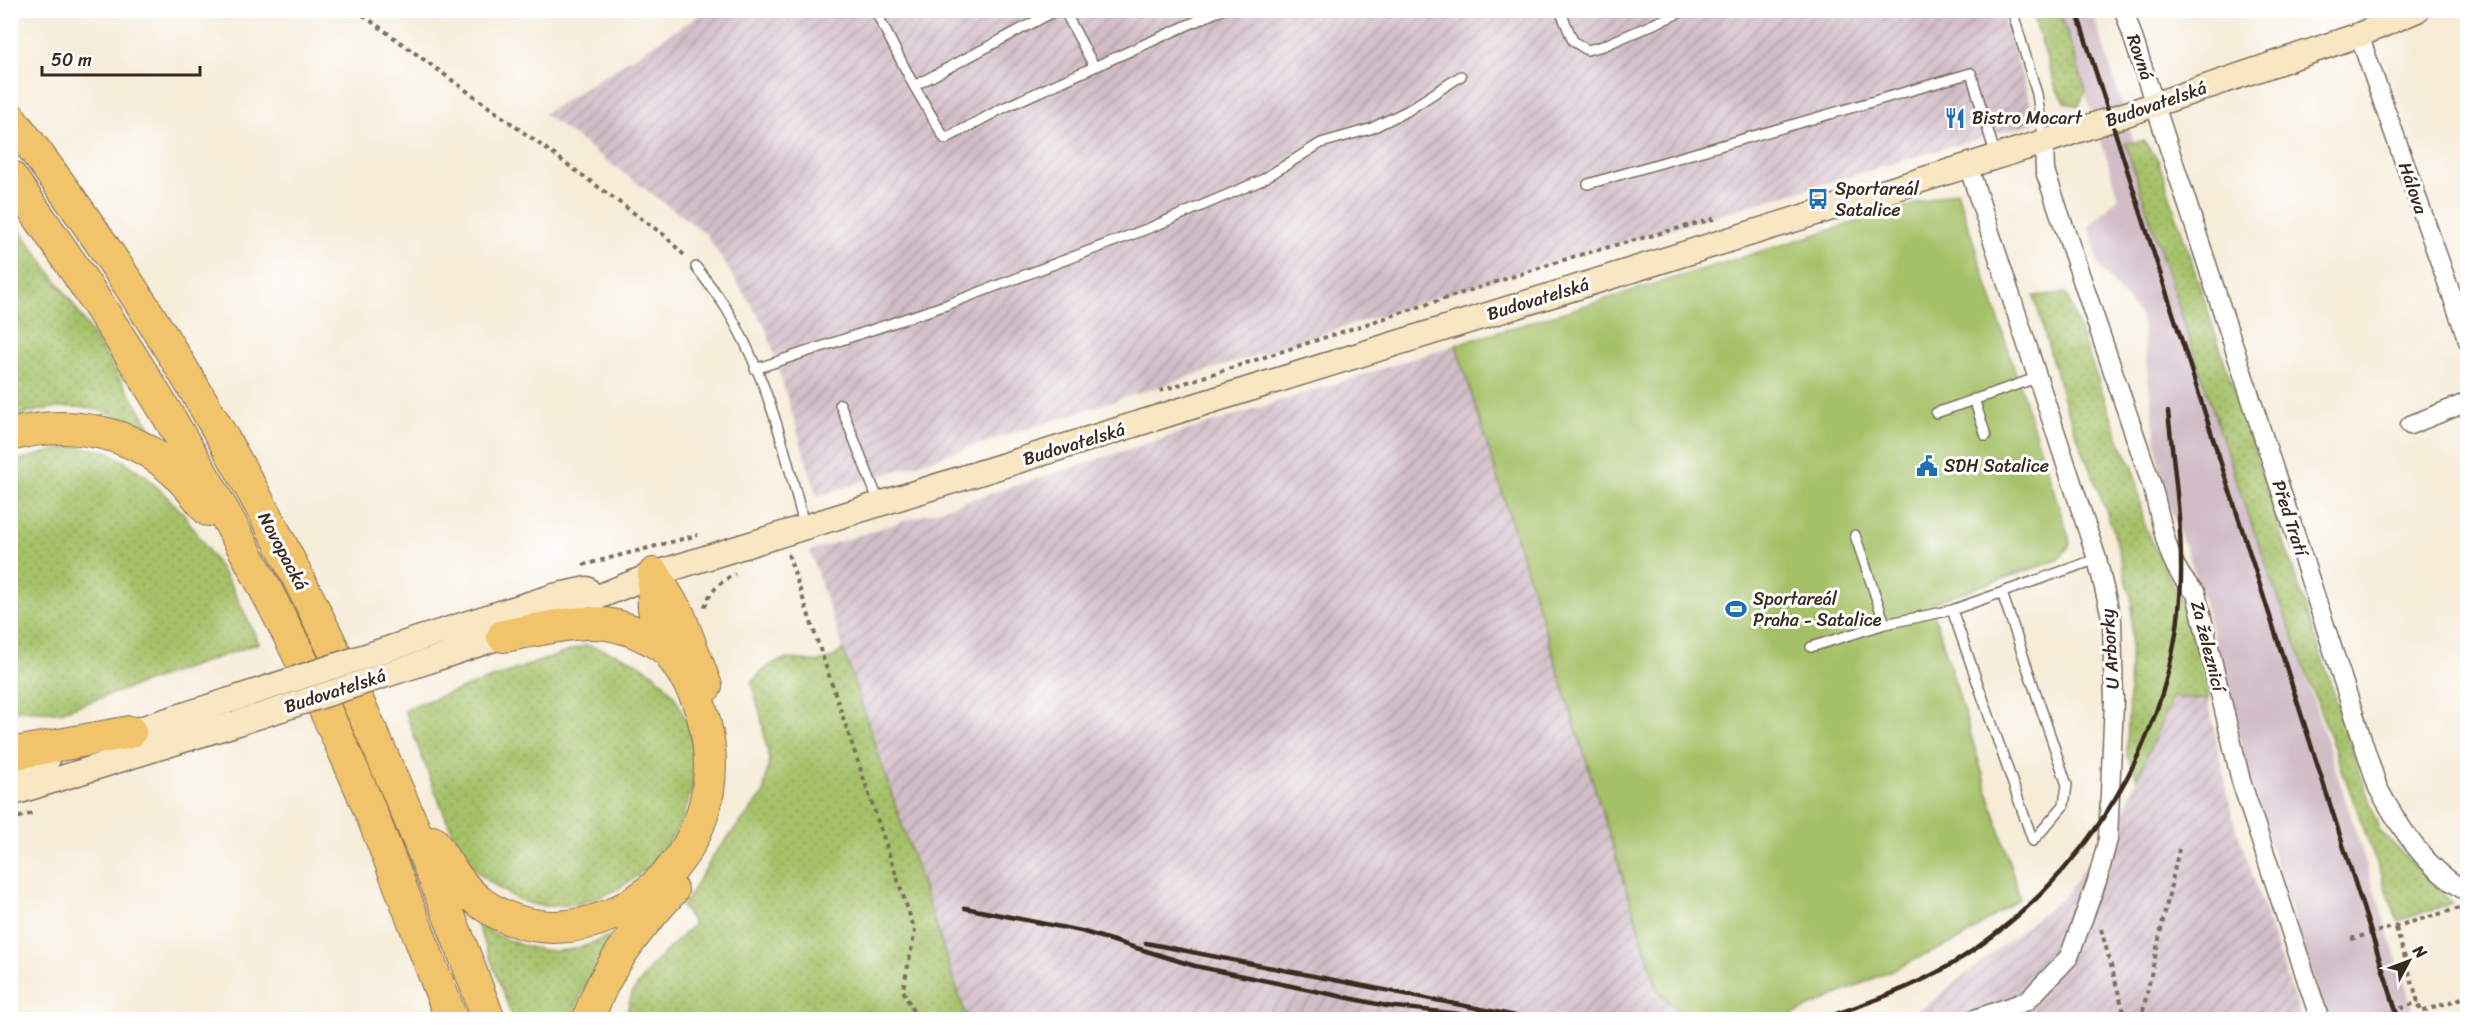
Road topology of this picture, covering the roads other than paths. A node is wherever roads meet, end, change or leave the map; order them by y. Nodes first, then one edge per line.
1 (875, 10) edge
2 (1057, 10) edge
3 (1064, 10) edge
4 (1221, 10) edge
5 (1560, 10) edge
6 (1686, 10) edge
7 (2012, 10) edge
8 (2124, 10) edge
9 (2417, 10) edge
10 (2359, 35) junction
11 (1094, 66) junction
12 (1461, 76) dead end
13 (915, 86) junction
14 (2156, 104) junction
15 (10, 118) edge
16 (2044, 142) junction
17 (1996, 157) junction
18 (1968, 165) junction
19 (10, 176) edge
20 (1588, 184) dead end
21 (696, 267) road end
22 (2468, 341) edge
23 (755, 369) junction
24 (2036, 378) junction
25 (1974, 399) junction
26 (2468, 402) edge
27 (840, 404) dead end
28 (1936, 413) dead end
29 (2410, 425) dead end
30 (10, 435) edge
31 (1986, 436) dead end
32 (880, 504) junction
33 (804, 528) junction
34 (1855, 535) dead end
35 (2097, 559) junction
36 (251, 562) junction
37 (654, 574) junction
38 (2002, 593) junction
39 (1952, 610) junction
40 (1885, 624) junction
41 (503, 636) junction
42 (1811, 647) dead end
43 (667, 650) junction
44 (130, 732) junction
45 (10, 754) edge
46 (10, 771) edge
47 (391, 774) junction
48 (10, 794) edge
49 (2466, 899) edge
50 (452, 1020) edge
51 (489, 1020) edge
52 (588, 1020) edge
53 (1972, 1020) edge
54 (2319, 1020) edge

1 - 13 lane
2 - 13 lane
3 - 11 lane
4 - 11 lane
5 - 6 lane
7 - 16 lane
8 - 14 street, Rovná
9 - 10 street, Budovatelská
10 - 14 street, Budovatelská
10 - 22 street, Hálova
11 - 13 lane
12 - 23 lane
14 - 16 street, Budovatelská
14 - 49 street, Před Tratí
15 - 47 highway, Novopacká
16 - 17 street, Budovatelská
16 - 54 street, Za železnicí
17 - 18 street, Budovatelská
17 - 20 lane
18 - 24 street, U Arborky
18 - 32 street, Budovatelská
19 - 36 highway, Novopacká
21 - 23 lane
23 - 33 lane
24 - 25 lane
24 - 35 street, U Arborky
25 - 28 lane
25 - 31 lane
26 - 29 street
27 - 32 lane
30 - 36 highway
32 - 33 street, Budovatelská
33 - 37 street, Budovatelská
34 - 40 lane
35 - 38 lane
35 - 53 street, U Arborky
36 - 50 highway, Novopacká
37 - 41 street, Budovatelská
37 - 43 highway
37 - 44 street, Budovatelská, bridge
37 - 52 highway
38 - 39 lane
38 - 39 lane
39 - 40 lane
40 - 42 lane
41 - 43 highway
41 - 48 street, Budovatelská, bridge
43 - 47 highway
44 - 45 highway
44 - 46 street, Budovatelská
47 - 51 highway, Novopacká

